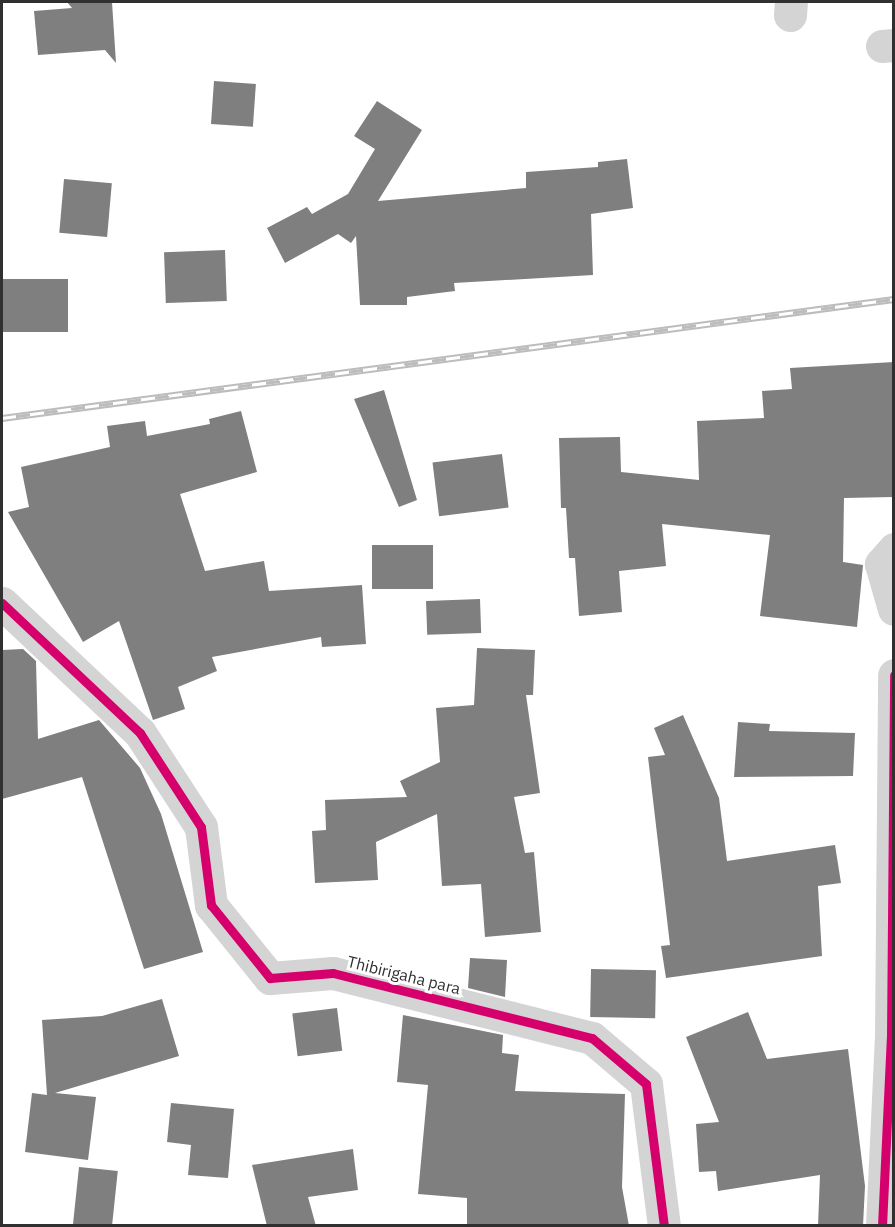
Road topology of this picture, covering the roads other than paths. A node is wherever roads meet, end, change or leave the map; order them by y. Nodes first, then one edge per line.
1 (894, 549) edge
2 (2, 603) edge
3 (894, 609) edge
4 (894, 675) edge
5 (664, 1226) edge
6 (882, 1226) edge

1 - 3 street
2 - 5 street, Thibirigaha para
4 - 6 street

